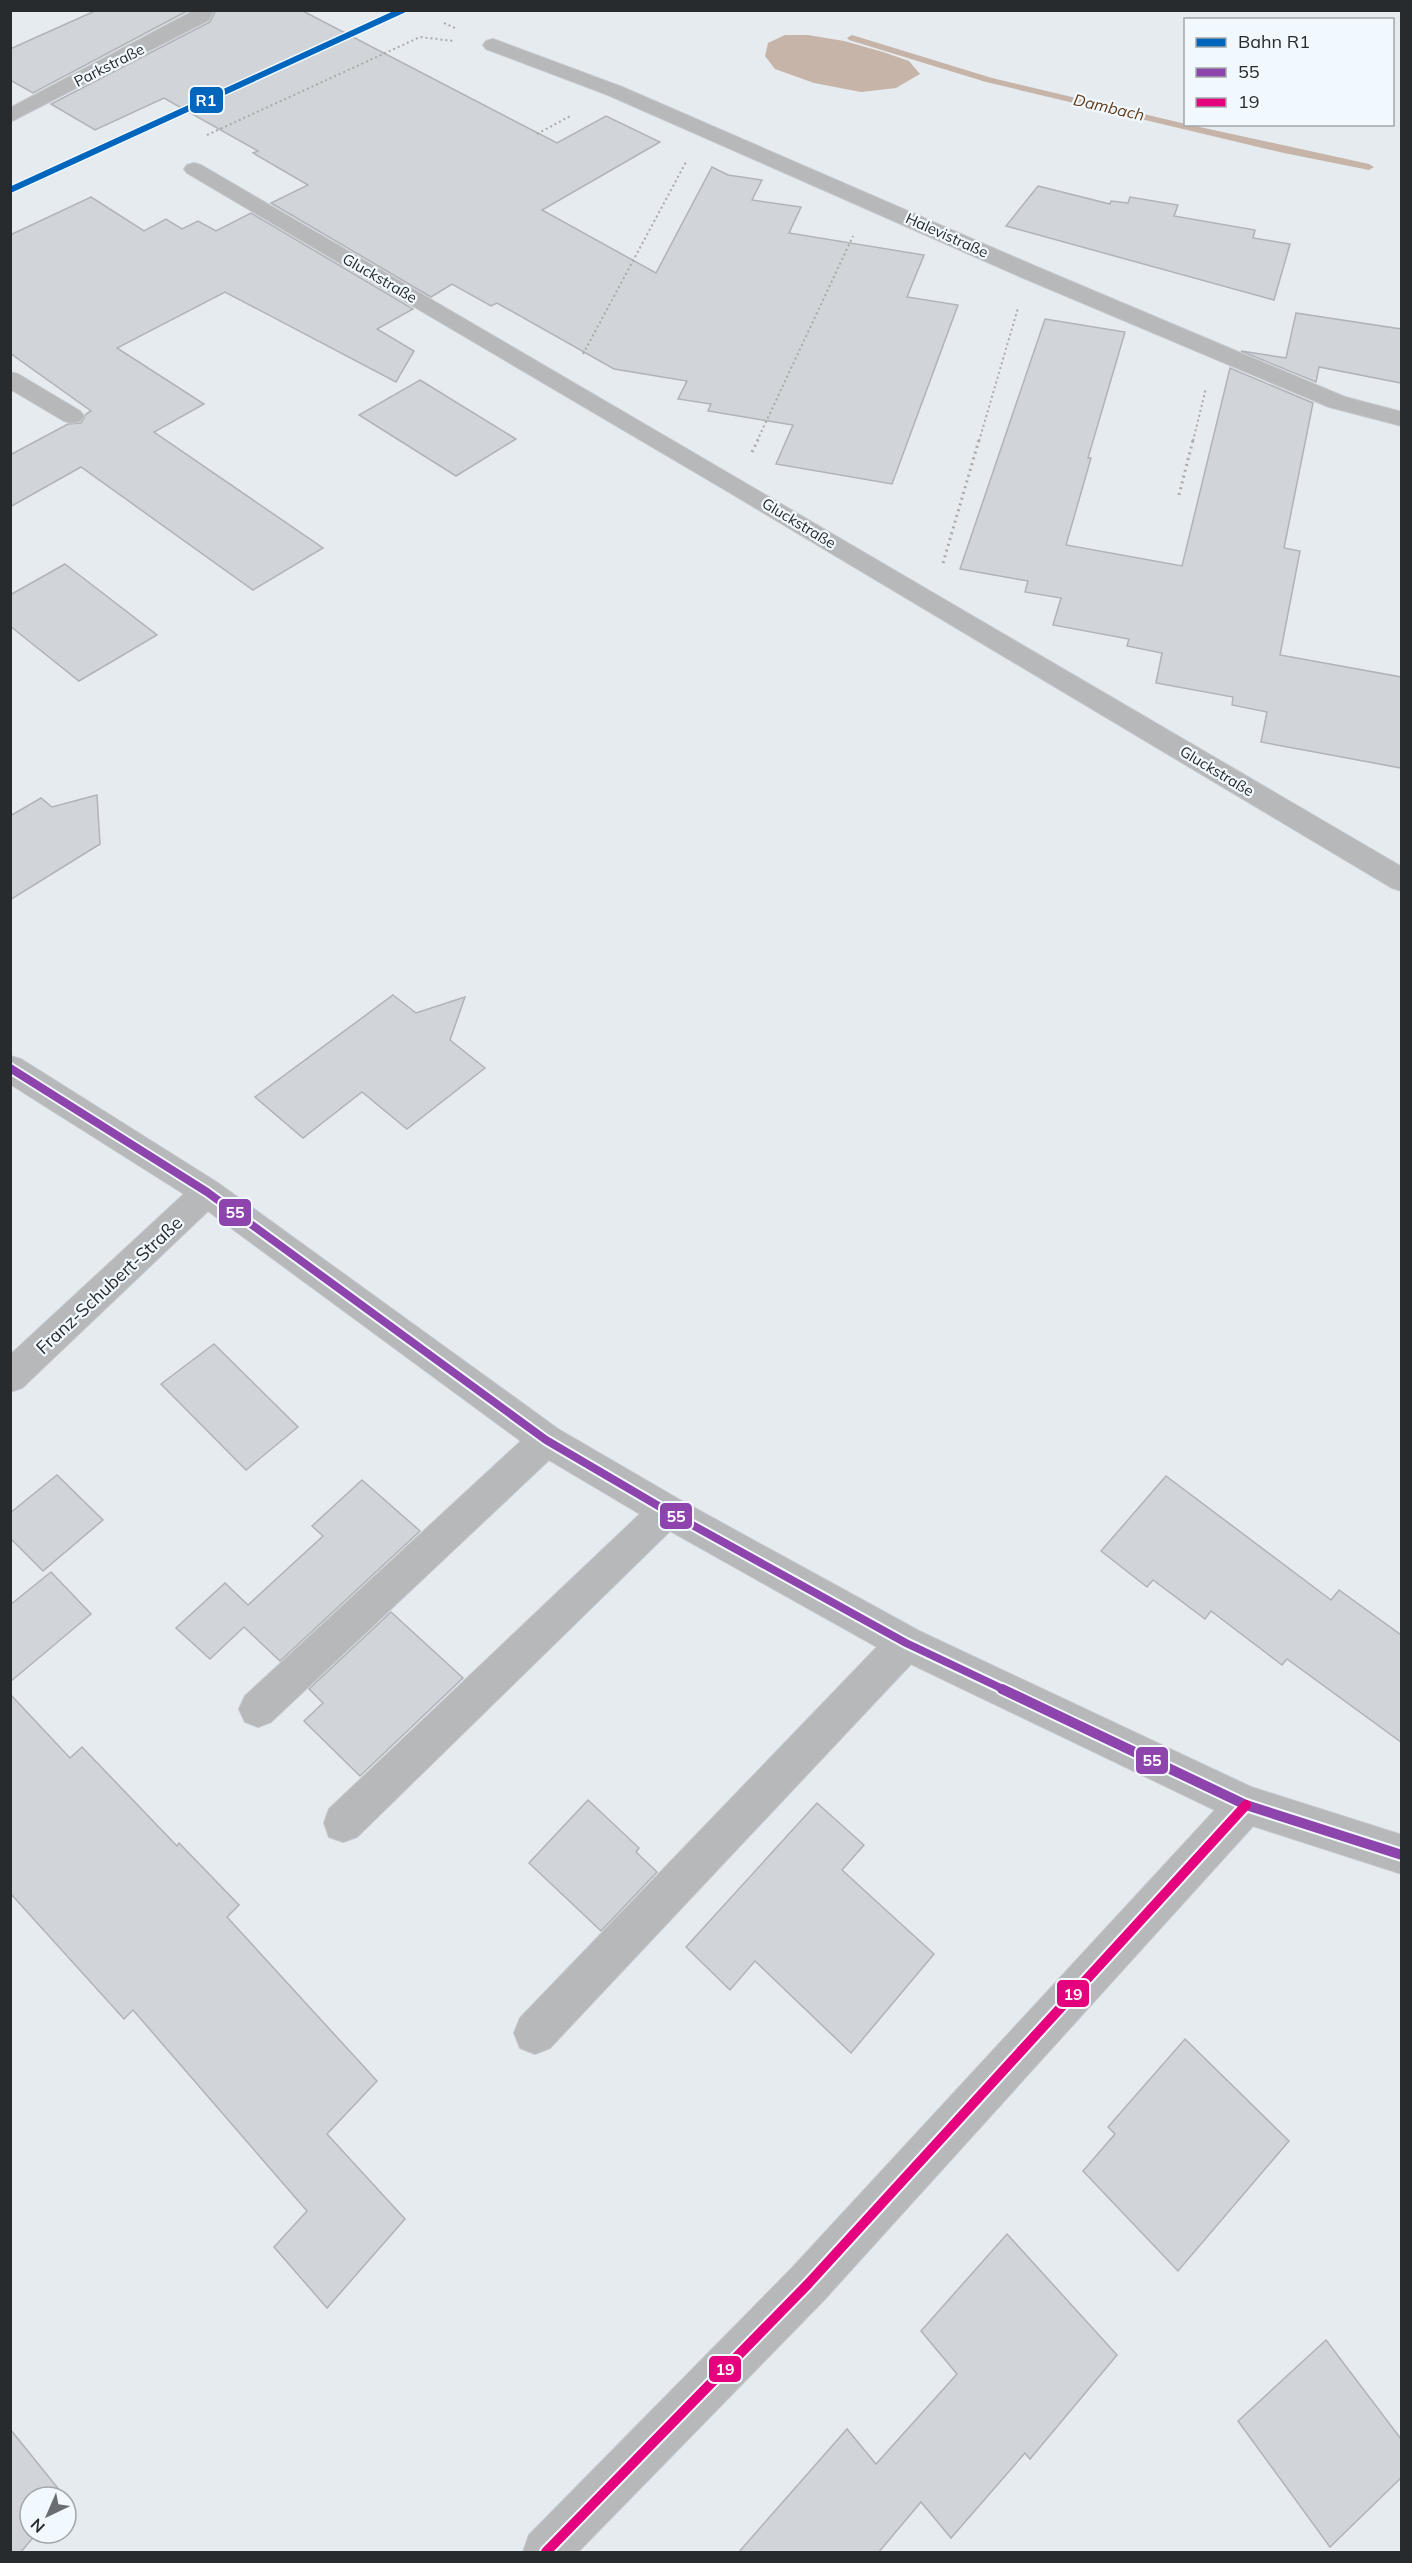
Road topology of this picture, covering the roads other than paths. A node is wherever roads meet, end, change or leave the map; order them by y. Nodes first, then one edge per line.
1 (205, 10) edge
2 (494, 45) road end
3 (10, 116) edge
4 (194, 169) road end
5 (10, 379) edge
6 (72, 416) dead end
7 (1401, 419) edge
8 (1401, 881) edge
9 (10, 1068) edge
10 (207, 1192) junction
11 (10, 1377) edge
12 (546, 1440) junction
13 (667, 1512) junction
14 (906, 1643) junction
15 (258, 1708) dead end
16 (1246, 1805) junction
17 (343, 1823) dead end
18 (1401, 1855) edge
19 (535, 2033) dead end
20 (546, 2553) edge

1 - 3 street, Parkstraße
2 - 7 street, Halevistraße
4 - 8 street, Gluckstraße
5 - 6 street
9 - 10 street
10 - 11 street, Franz-Schubert-Straße
10 - 12 street
12 - 13 street
12 - 15 street
13 - 14 street
13 - 17 street
14 - 16 street
14 - 19 street
16 - 18 street
16 - 20 street

